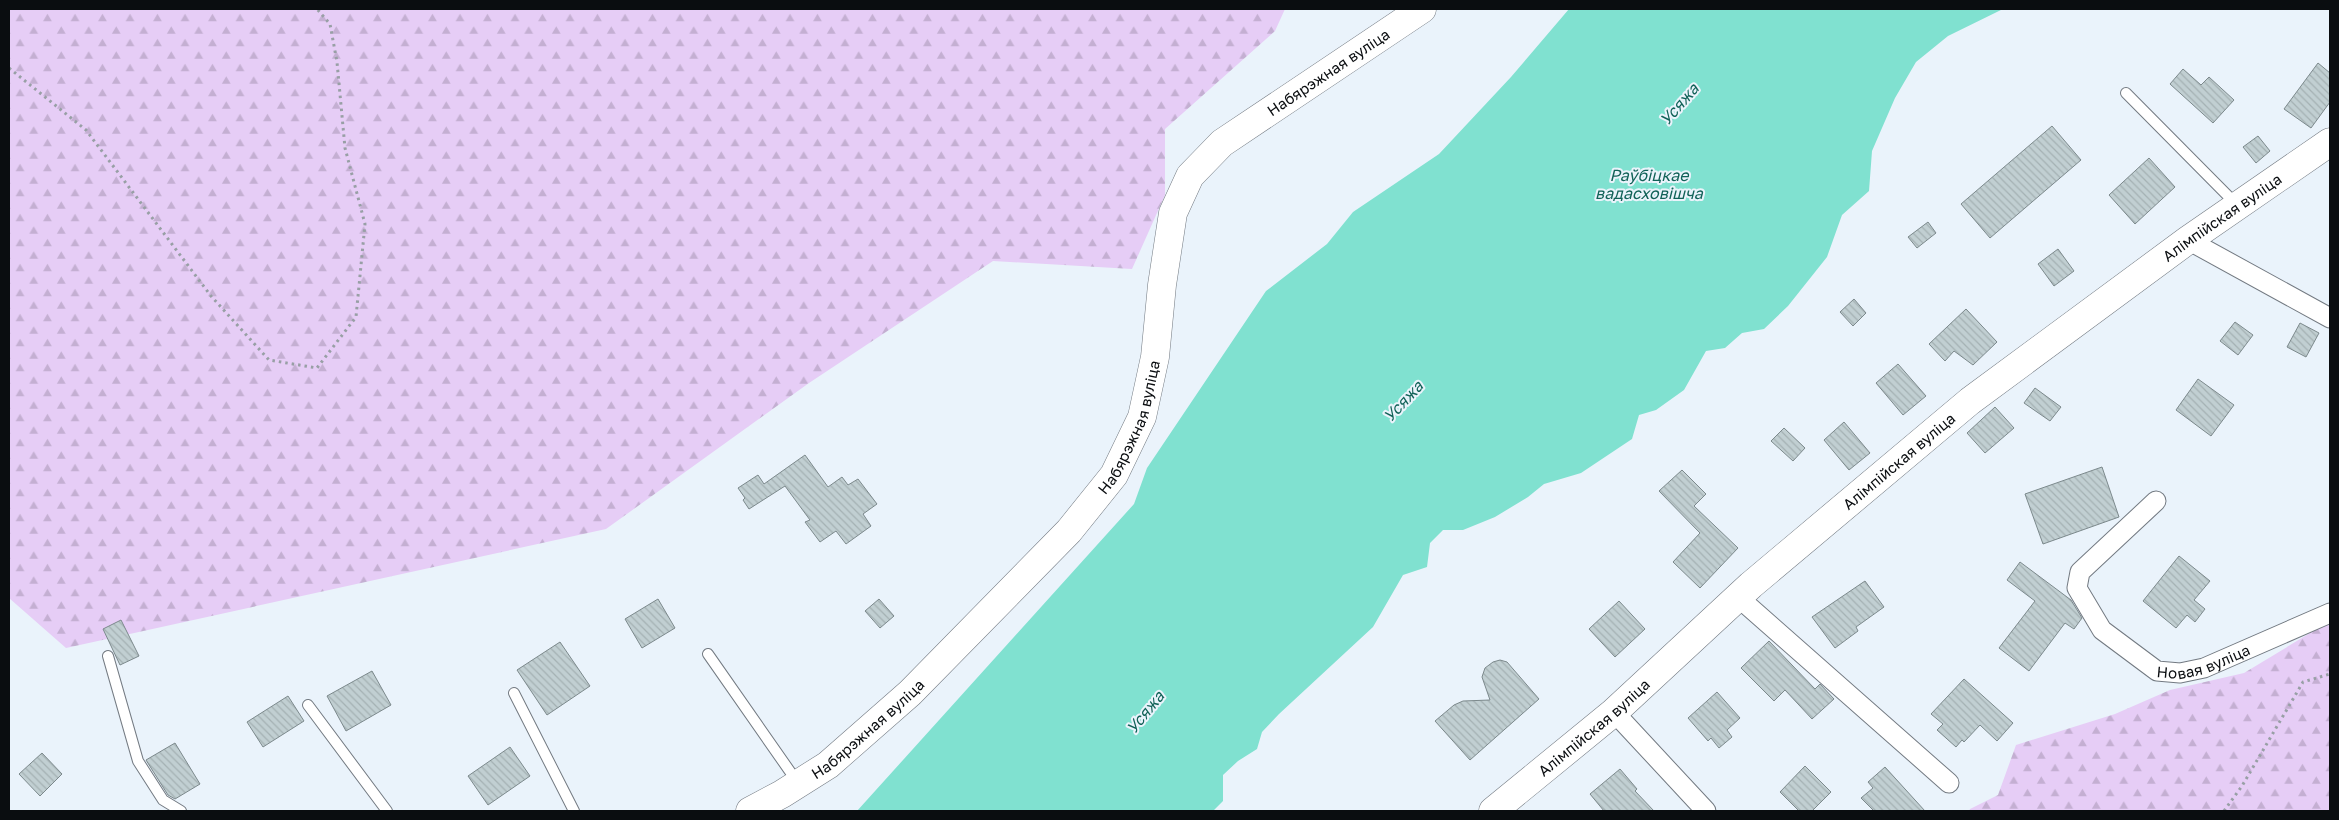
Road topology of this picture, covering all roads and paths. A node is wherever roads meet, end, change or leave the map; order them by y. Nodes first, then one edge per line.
1 (317, 9) edge
2 (1422, 9) edge
3 (9, 68) edge
4 (2126, 93) dead end
5 (2330, 142) edge
6 (2237, 205) junction
7 (2188, 240) junction
8 (2330, 318) edge
9 (2156, 501) dead end
10 (1738, 597) junction
11 (2330, 613) edge
12 (708, 654) dead end
13 (108, 656) dead end
14 (2330, 674) edge
15 (514, 693) dead end
16 (308, 705) dead end
17 (1614, 712) junction
18 (1949, 783) dead end
19 (798, 784) junction
20 (182, 811) edge
21 (387, 811) edge
22 (574, 811) edge
23 (750, 811) edge
24 (1493, 811) edge
25 (1706, 811) edge
26 (2224, 811) edge

1 - 3 path
2 - 19 street, Набярэжная вуліца
4 - 6 lane
5 - 6 street, Алімпійская вуліца
6 - 7 street, Алімпійская вуліца
7 - 8 street
7 - 10 street, Алімпійская вуліца
9 - 11 street, Новая вуліца
10 - 17 street, Алімпійская вуліца
10 - 18 street
12 - 19 lane
13 - 20 lane
14 - 26 path
15 - 22 lane
16 - 21 lane
17 - 24 street, Алімпійская вуліца
17 - 25 street
19 - 23 street, Набярэжная вуліца

